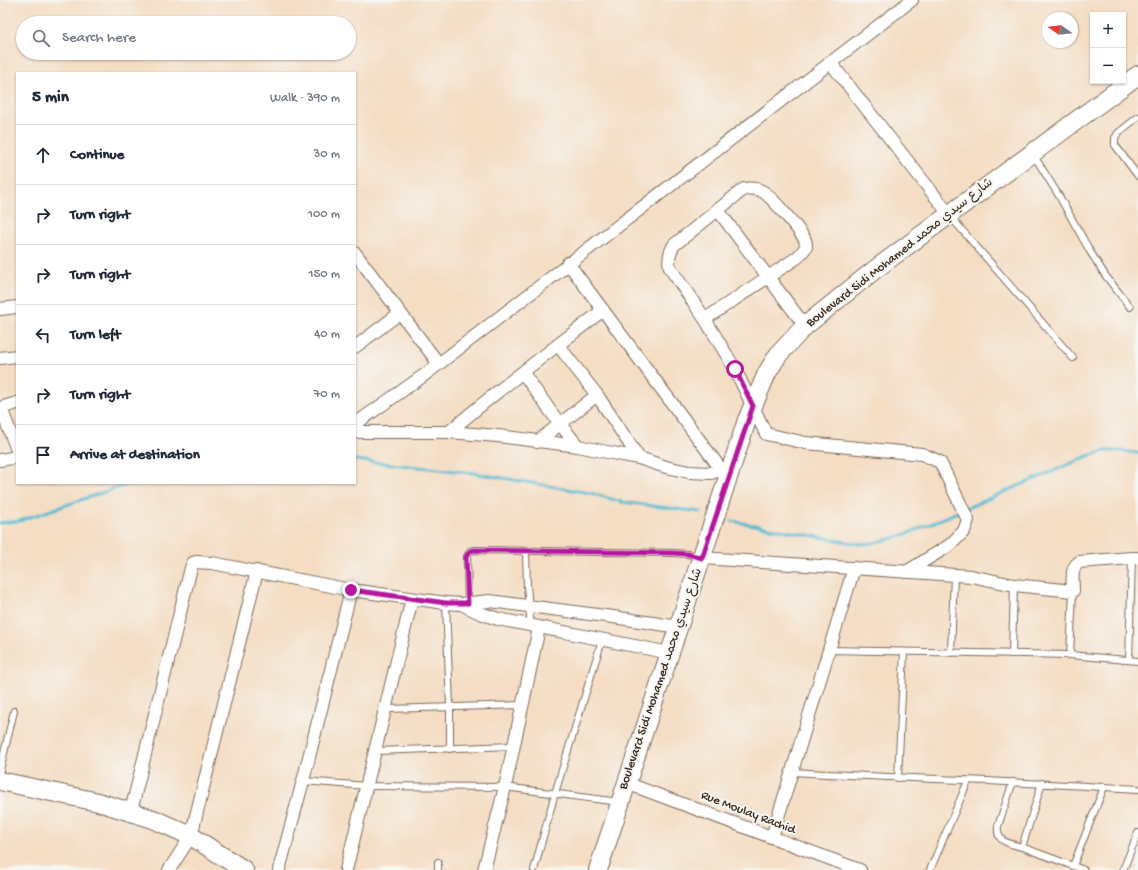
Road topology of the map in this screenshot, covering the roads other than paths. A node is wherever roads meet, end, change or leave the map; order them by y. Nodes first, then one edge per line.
1 (912, 0) edge
2 (830, 62) junction
3 (1138, 75) edge
4 (1138, 117) edge
5 (1032, 152) junction
6 (1138, 176) edge
7 (717, 209) junction
8 (949, 214) junction
9 (356, 254) edge
10 (568, 263) junction
11 (768, 276) junction
12 (16, 307) edge
13 (1130, 307) dead end
14 (0, 309) edge
15 (603, 310) junction
16 (400, 313) junction
17 (705, 319) junction
18 (805, 326) junction
19 (558, 345) junction
20 (356, 346) edge
21 (16, 356) edge
22 (0, 358) edge
23 (1073, 358) dead end
24 (439, 364) junction
25 (523, 373) junction
26 (597, 395) junction
27 (16, 403) edge
28 (753, 406) junction
29 (0, 408) edge
30 (356, 423) edge
31 (559, 423) junction
32 (356, 432) edge
33 (449, 432) junction
34 (537, 442) junction
35 (578, 446) junction
36 (16, 448) edge
37 (16, 457) edge
38 (639, 458) junction
39 (0, 460) edge
40 (725, 475) junction
41 (526, 551) junction
42 (702, 558) junction
43 (1135, 558) edge
44 (854, 568) junction
45 (257, 571) junction
46 (906, 572) junction
47 (954, 575) junction
48 (1014, 585) junction
49 (351, 590) junction
50 (1073, 591) junction
51 (412, 599) junction
52 (446, 603) junction
53 (465, 605) junction
54 (529, 606) junction
55 (680, 627) junction
56 (535, 628) junction
57 (602, 640) junction
58 (829, 650) junction
59 (904, 652) junction
60 (670, 653) junction
61 (950, 653) junction
62 (1012, 654) junction
63 (1070, 655) junction
64 (1129, 660) junction
65 (1138, 661) edge
66 (524, 705) junction
67 (450, 707) junction
68 (387, 709) junction
69 (14, 711) dead end
70 (513, 746) junction
71 (450, 749) junction
72 (376, 751) junction
73 (0, 770) edge
74 (792, 772) junction
75 (898, 778) junction
76 (0, 781) edge
77 (303, 781) junction
78 (968, 781) junction
79 (1013, 782) junction
80 (626, 783) junction
81 (1042, 783) junction
82 (367, 786) junction
83 (505, 787) junction
84 (1104, 787) junction
85 (1138, 789) edge
86 (555, 793) junction
87 (619, 802) junction
88 (131, 811) junction
89 (1138, 832) edge
90 (191, 836) junction
91 (772, 837) junction
92 (1136, 845) edge
93 (1022, 847) junction
94 (438, 862) dead end
95 (1073, 866) junction
96 (169, 870) edge
97 (244, 870) edge
98 (279, 870) edge
99 (346, 870) edge
100 (438, 870) edge
101 (484, 870) edge
102 (534, 870) edge
103 (598, 870) edge
104 (860, 870) edge
105 (930, 870) edge
106 (1084, 870) edge
107 (1123, 870) edge

1 - 2 street
2 - 8 street
2 - 10 street
3 - 5 main road, Boulevard Sidi Mohamed شارع سيدي محمد
4 - 6 lane
5 - 8 main road, Boulevard Sidi Mohamed شارع سيدي محمد
5 - 13 lane
7 - 11 street
7 - 11 street
7 - 17 street
8 - 18 main road, Boulevard Sidi Mohamed شارع سيدي محمد
8 - 23 lane
9 - 16 street
10 - 15 street
10 - 24 street
11 - 17 street
11 - 18 street
12 - 14 street
15 - 19 street
15 - 40 street
16 - 20 street
16 - 24 street
17 - 28 street
18 - 28 main road, Boulevard Sidi Mohamed شارع سيدي محمد
19 - 25 street
19 - 26 street
21 - 22 street
24 - 30 street
25 - 31 street
25 - 33 street
26 - 31 street
26 - 38 street
27 - 29 street
28 - 40 main road, Boulevard Sidi Mohamed شارع سيدي محمد
28 - 46 street
29 - 36 street
31 - 34 street
31 - 35 street
32 - 33 street
33 - 34 street
34 - 35 street
35 - 38 street
37 - 39 street
38 - 40 street
40 - 42 main road, Boulevard Sidi Mohamed شارع سيدي محمد
41 - 42 lane
41 - 53 lane
41 - 54 lane
42 - 44 street
42 - 55 main road, Boulevard Sidi Mohamed شارع سيدي محمد
43 - 50 street
43 - 64 lane
44 - 46 street
44 - 58 street
45 - 49 street
45 - 88 street
45 - 90 street
46 - 47 street
47 - 48 street
47 - 61 lane
48 - 50 street
48 - 62 lane
49 - 51 street
49 - 77 street
50 - 63 lane
51 - 52 street
51 - 68 street
52 - 53 street
52 - 67 lane
53 - 54 street
53 - 56 street
54 - 55 street
54 - 56 lane
55 - 60 main road, Boulevard Sidi Mohamed شارع سيدي محمد
56 - 57 street
56 - 66 street
57 - 60 street
57 - 86 lane
58 - 59 lane
58 - 74 street
59 - 61 lane
59 - 75 lane
60 - 80 main road, Boulevard Sidi Mohamed شارع سيدي محمد
61 - 62 lane
62 - 63 lane
63 - 64 lane
64 - 65 lane
66 - 67 lane
66 - 70 street
67 - 68 lane
67 - 71 lane
68 - 72 street
69 - 73 lane
70 - 71 lane
70 - 83 street
71 - 72 lane
72 - 82 street
74 - 75 lane
74 - 91 street
75 - 78 lane
76 - 88 main road
77 - 82 lane
77 - 98 street
78 - 79 lane
78 - 105 lane
79 - 81 lane
79 - 93 lane
80 - 87 main road, Boulevard Sidi Mohamed شارع سيدي محمد
80 - 91 street, Rue Moulay Rachid
81 - 84 lane
81 - 93 lane
82 - 83 lane
82 - 99 street
83 - 86 lane
83 - 101 street
84 - 85 lane
84 - 95 lane
86 - 87 lane
86 - 102 lane
87 - 103 main road, Boulevard Sidi Mohamed شارع سيدي محمد
88 - 90 main road
89 - 92 lane
90 - 96 street
90 - 97 main road
91 - 104 street, Rue Moulay Rachid
92 - 107 lane
93 - 95 lane
94 - 100 lane
95 - 106 lane

